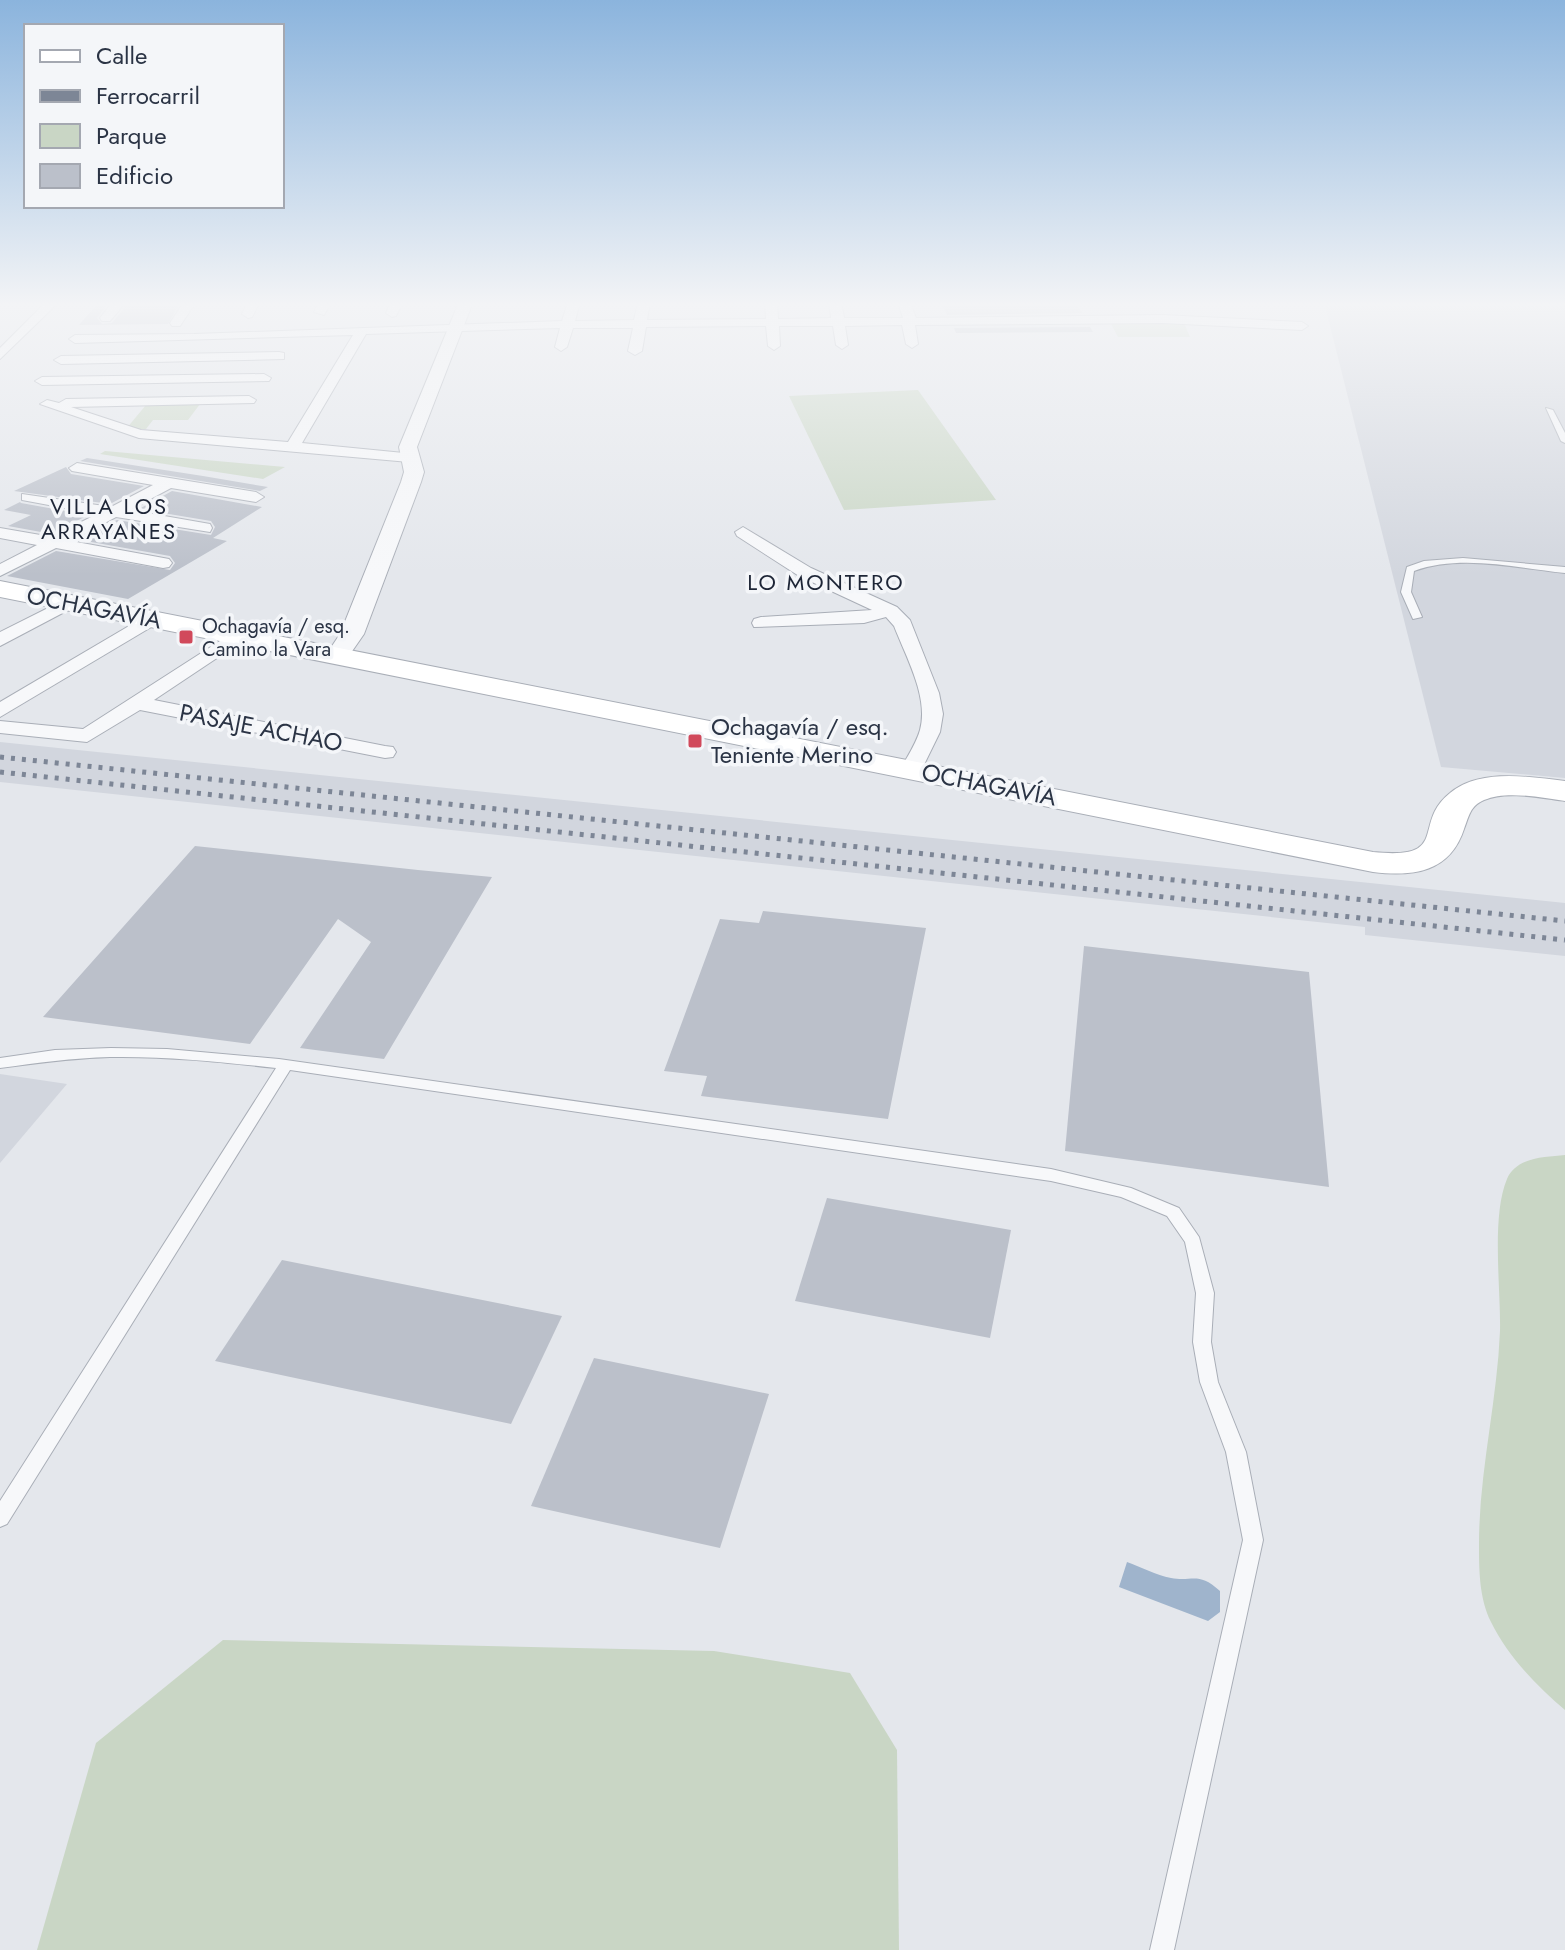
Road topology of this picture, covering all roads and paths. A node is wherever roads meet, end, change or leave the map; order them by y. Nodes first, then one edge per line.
1 (145, 393) edge
2 (254, 393) edge
3 (325, 393) edge
4 (430, 393) edge
5 (249, 400) junction
6 (138, 402) junction
7 (1549, 410) dead end
8 (117, 428) junction
9 (228, 431) junction
10 (1565, 441) edge
11 (292, 448) junction
12 (409, 457) junction
13 (77, 468) dead end
14 (169, 483) junction
15 (28, 497) dead end
16 (256, 497) dead end
17 (114, 512) junction
18 (204, 528) dead end
19 (743, 532) dead end
20 (0, 533) edge
21 (55, 543) junction
22 (163, 563) dead end
23 (1525, 567) junction
24 (1565, 570) edge
25 (0, 571) edge
26 (1531, 580) dead end
27 (0, 589) edge
28 (68, 603) junction
29 (890, 611) junction
30 (1417, 617) dead end
31 (151, 619) junction
32 (761, 623) dead end
33 (237, 636) junction
34 (0, 640) edge
35 (338, 655) junction
36 (137, 703) junction
37 (0, 711) edge
38 (0, 727) edge
39 (385, 752) dead end
40 (911, 770) junction
41 (1565, 791) edge
42 (0, 1063) edge
43 (285, 1066) junction
44 (0, 1518) edge
45 (1162, 1950) edge

1 - 6 street
2 - 5 street
3 - 11 street
4 - 12 street
5 - 6 street
5 - 9 street
6 - 8 street
6 - 8 street
7 - 10 lane
8 - 9 street
9 - 11 street
11 - 12 street
12 - 35 street
13 - 14 street
14 - 16 street
14 - 17 street
15 - 17 street
17 - 18 street
17 - 21 street
19 - 29 street
20 - 21 street
21 - 22 street
21 - 25 street
23 - 24 lane
23 - 26 lane
23 - 30 lane
27 - 28 main road, OCHAGAVÍA
28 - 31 main road, OCHAGAVÍA
28 - 34 street
29 - 32 street
29 - 40 street
31 - 33 main road, OCHAGAVÍA
31 - 37 street
33 - 35 main road, OCHAGAVÍA
33 - 36 street, PASAJE ACHAO
35 - 40 main road, OCHAGAVÍA
36 - 38 street, PASAJE ACHAO
36 - 39 street, PASAJE ACHAO
40 - 41 main road, OCHAGAVÍA
42 - 43 lane
43 - 44 lane
43 - 45 lane

